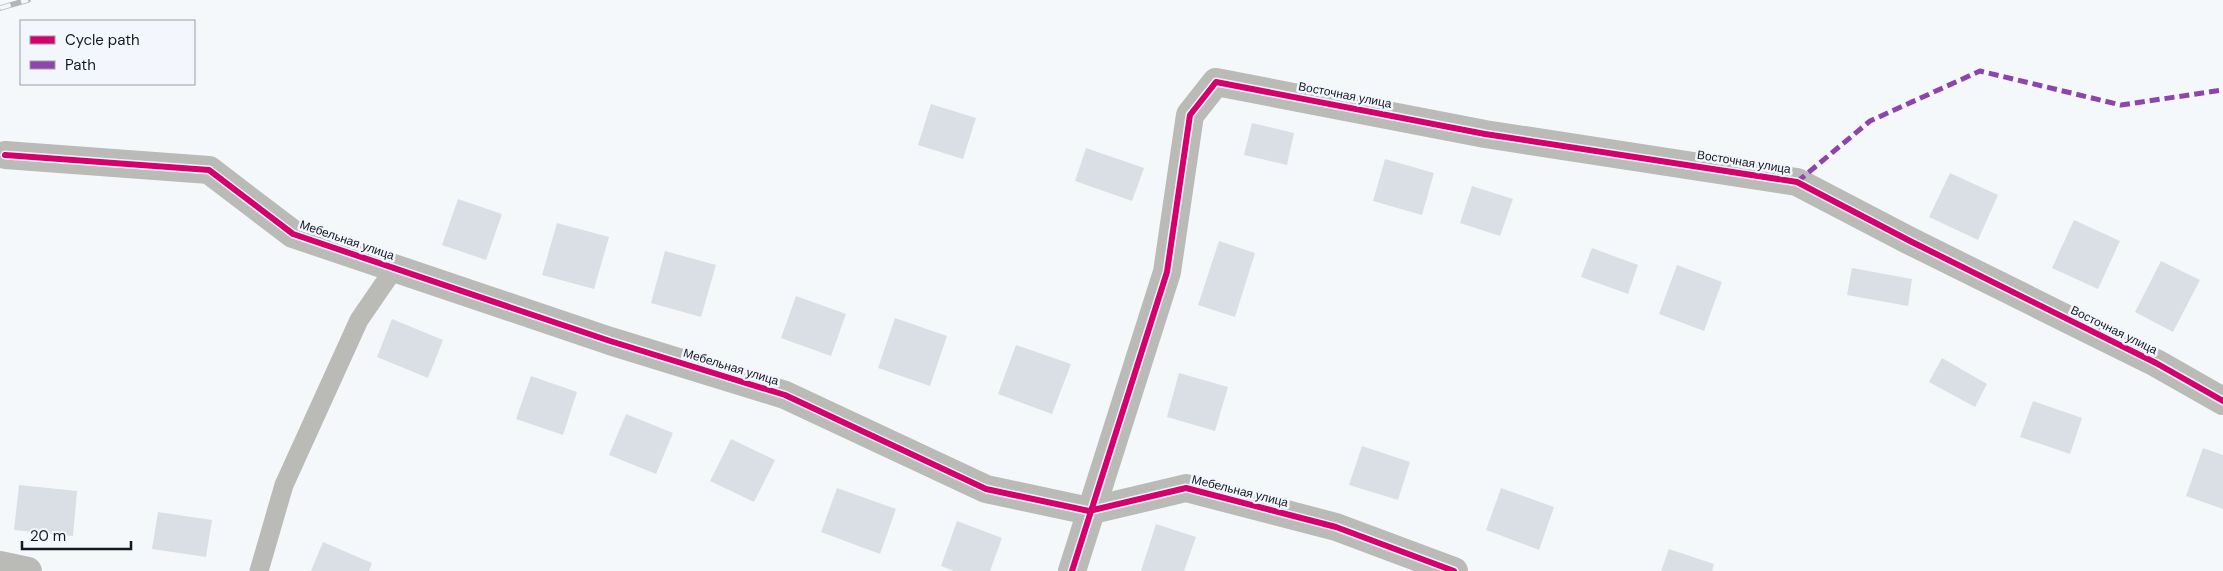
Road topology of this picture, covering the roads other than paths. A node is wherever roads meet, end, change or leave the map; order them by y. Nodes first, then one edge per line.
1 (5, 155) dead end
2 (394, 269) junction
3 (2223, 401) edge
4 (1090, 511) junction
5 (0, 565) edge
6 (28, 571) edge
7 (258, 571) edge
8 (1072, 571) edge
9 (1454, 571) edge

1 - 2 street, Мебельная улица
2 - 4 street, Мебельная улица
2 - 7 lane
3 - 4 street, Восточная улица
4 - 8 street
4 - 9 street, Мебельная улица
5 - 6 street

